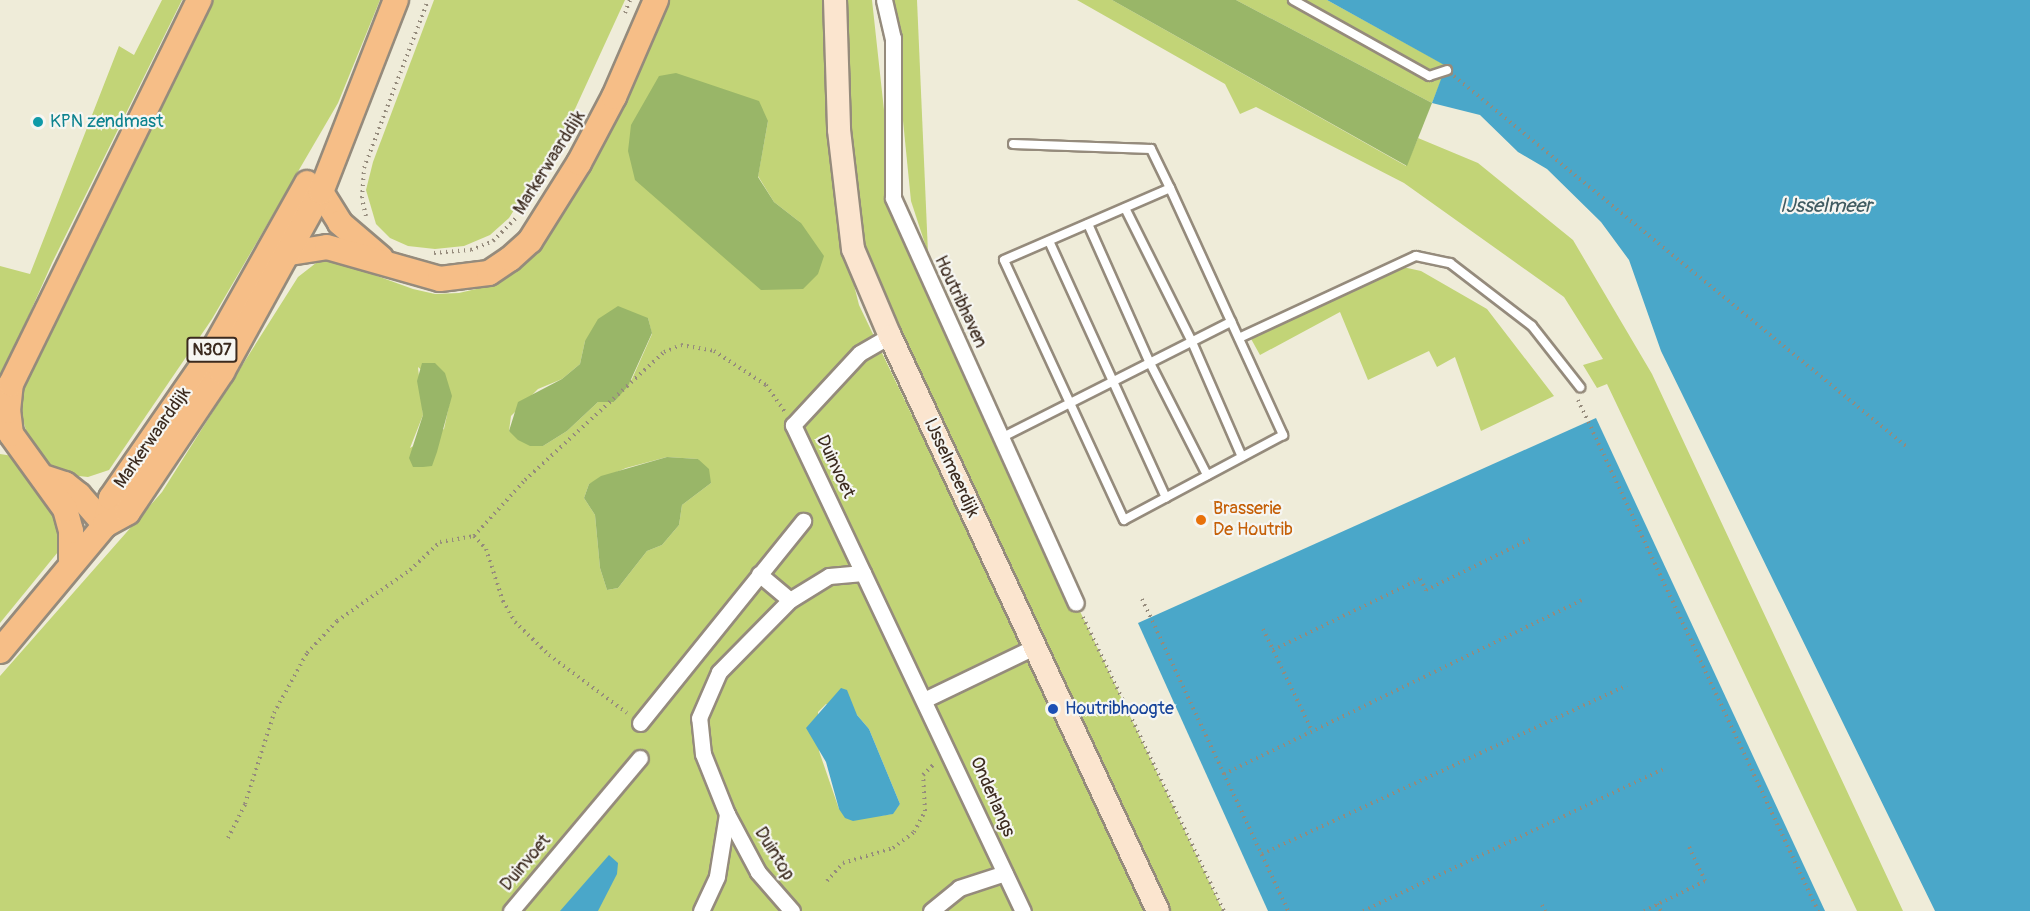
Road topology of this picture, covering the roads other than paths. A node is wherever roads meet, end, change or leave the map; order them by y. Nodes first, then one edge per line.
1 (199, 0) edge
2 (396, 0) edge
3 (656, 0) edge
4 (835, 0) edge
5 (884, 0) edge
6 (1293, 0) edge
7 (367, 70) junction
8 (1447, 70) road end
9 (1013, 144) dead end
10 (1170, 188) junction
11 (321, 192) junction
12 (1125, 208) junction
13 (1088, 224) junction
14 (1049, 241) junction
15 (290, 253) junction
16 (389, 264) junction
17 (1231, 322) junction
18 (890, 336) junction
19 (1239, 338) junction
20 (1192, 342) junction
21 (1150, 363) junction
22 (1111, 383) junction
23 (1580, 387) dead end
24 (1073, 402) junction
25 (5, 436) edge
26 (1001, 438) junction
27 (1242, 457) junction
28 (1207, 476) junction
29 (46, 478) junction
30 (1166, 498) junction
31 (803, 521) dead end
32 (105, 525) junction
33 (71, 563) junction
34 (759, 573) junction
35 (863, 573) junction
36 (790, 600) junction
37 (1076, 603) road end
38 (1034, 646) junction
39 (0, 651) edge
40 (926, 699) junction
41 (640, 723) road end
42 (640, 758) dead end
43 (727, 814) junction
44 (1005, 873) junction
45 (510, 911) edge
46 (701, 911) edge
47 (792, 911) edge
48 (931, 911) edge
49 (1023, 911) edge
50 (1158, 911) edge

1 - 25 main road
2 - 7 main road, Markerwaarddijk / N307
3 - 16 main road
4 - 18 street, IJsselmeerdijk
5 - 26 street, Houtribhaven
6 - 8 lane
7 - 11 main road, Markerwaarddijk / N307
7 - 32 main road, Markerwaarddijk / N307
9 - 10 lane
10 - 12 lane
10 - 17 lane
11 - 15 main road, Markerwaarddijk / N307
11 - 16 main road
12 - 13 lane
12 - 20 lane
13 - 14 lane
13 - 21 lane
14 - 22 lane
14 - 24 lane
15 - 16 main road
15 - 32 main road, Markerwaarddijk / N307
17 - 19 lane
17 - 20 lane
18 - 35 street, Duinvoet
18 - 38 street, IJsselmeerdijk
19 - 23 lane
19 - 27 lane
20 - 21 lane
20 - 27 lane
21 - 22 lane
21 - 28 lane
22 - 24 lane
22 - 30 lane
24 - 26 lane
24 - 30 lane
25 - 29 main road
26 - 37 street, Houtribhaven
27 - 28 lane
28 - 30 lane
29 - 32 main road
29 - 33 main road
31 - 34 street
32 - 33 main road, Markerwaarddijk / N307
33 - 39 main road, Markerwaarddijk / N307
34 - 36 street
34 - 41 street
35 - 36 street
35 - 40 street, Onderlangs
36 - 43 street
38 - 40 street
38 - 50 street, IJsselmeerdijk
40 - 44 street, Onderlangs
42 - 45 street, Duinvoet
43 - 46 street
43 - 47 street, Duintop
44 - 48 street
44 - 49 street, Onderlangs

